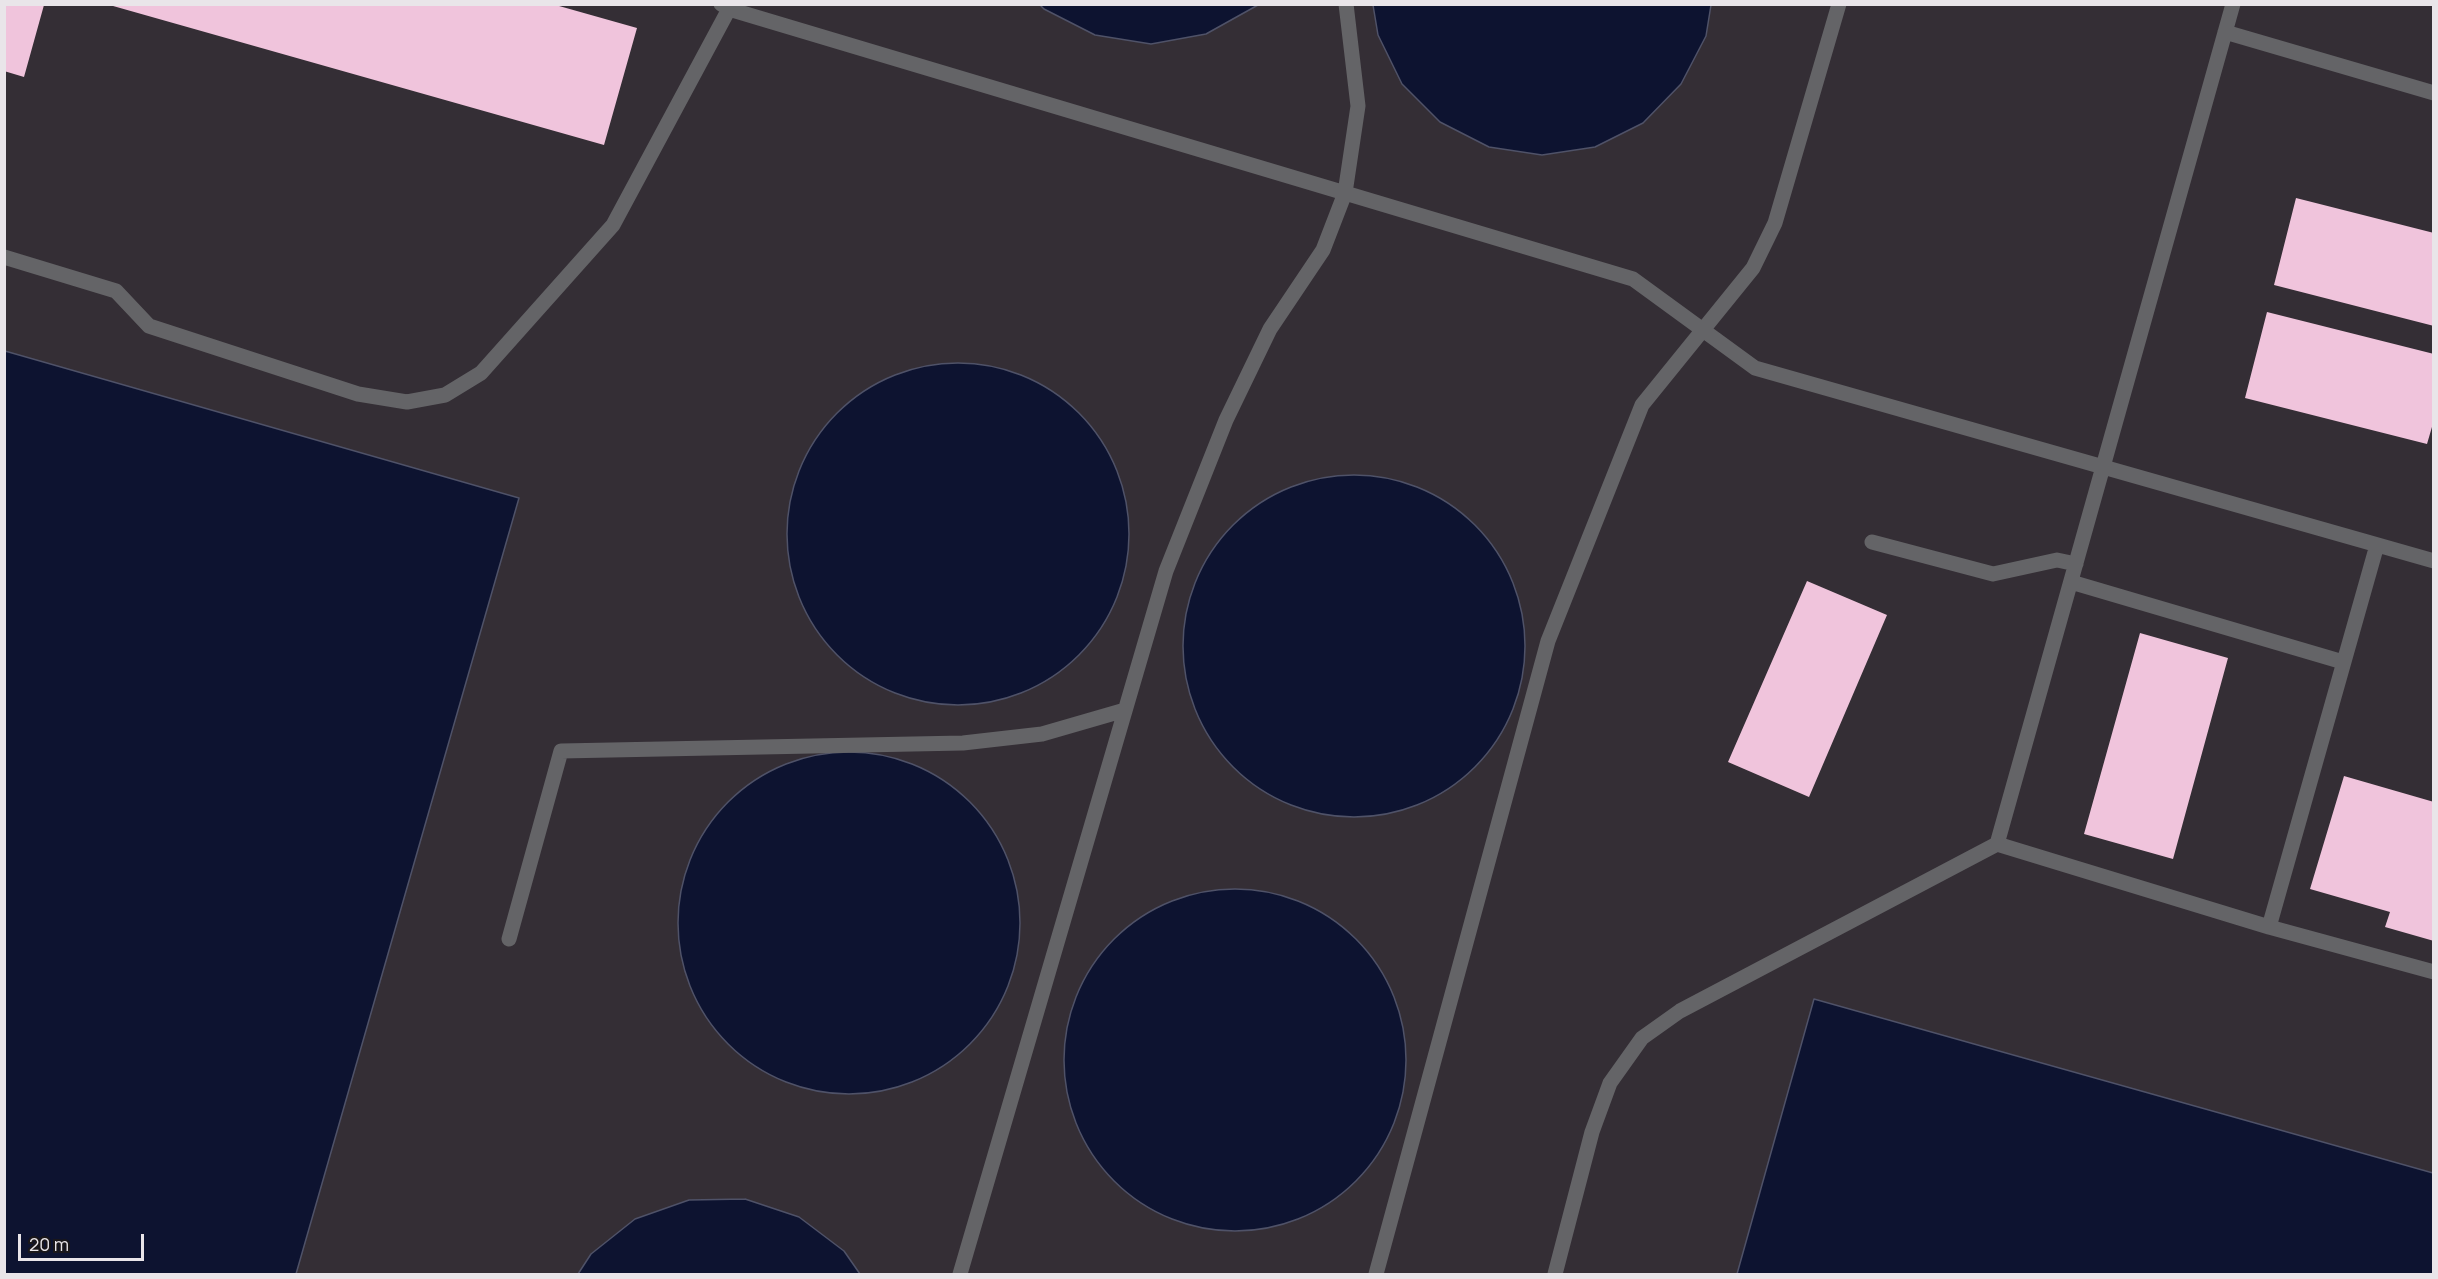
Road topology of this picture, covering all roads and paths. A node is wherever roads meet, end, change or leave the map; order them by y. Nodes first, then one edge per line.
1 (1346, 4) edge
2 (1839, 4) edge
3 (2233, 4) edge
4 (725, 7) edge
5 (2225, 32) junction
6 (2433, 93) edge
7 (1345, 193) junction
8 (4, 257) edge
9 (1703, 330) junction
10 (2104, 467) junction
11 (1872, 542) dead end
12 (2377, 545) junction
13 (2433, 561) edge
14 (2076, 564) junction
15 (2071, 582) junction
16 (2343, 662) junction
17 (1125, 710) junction
18 (1997, 844) junction
19 (2269, 927) junction
20 (509, 939) dead end
21 (2433, 972) edge
22 (960, 1275) edge
23 (1376, 1275) edge
24 (1555, 1275) edge

1 - 7 lane
2 - 9 lane
3 - 5 lane
4 - 7 lane
4 - 8 lane
5 - 6 lane
5 - 10 lane
7 - 9 lane
7 - 17 lane
9 - 10 lane
9 - 23 lane
10 - 12 lane
10 - 14 lane
11 - 14 lane
12 - 13 lane
12 - 16 lane
14 - 15 lane
15 - 16 lane
15 - 18 lane
16 - 19 lane
17 - 20 lane
17 - 22 lane
18 - 19 lane
18 - 24 lane
19 - 21 lane

